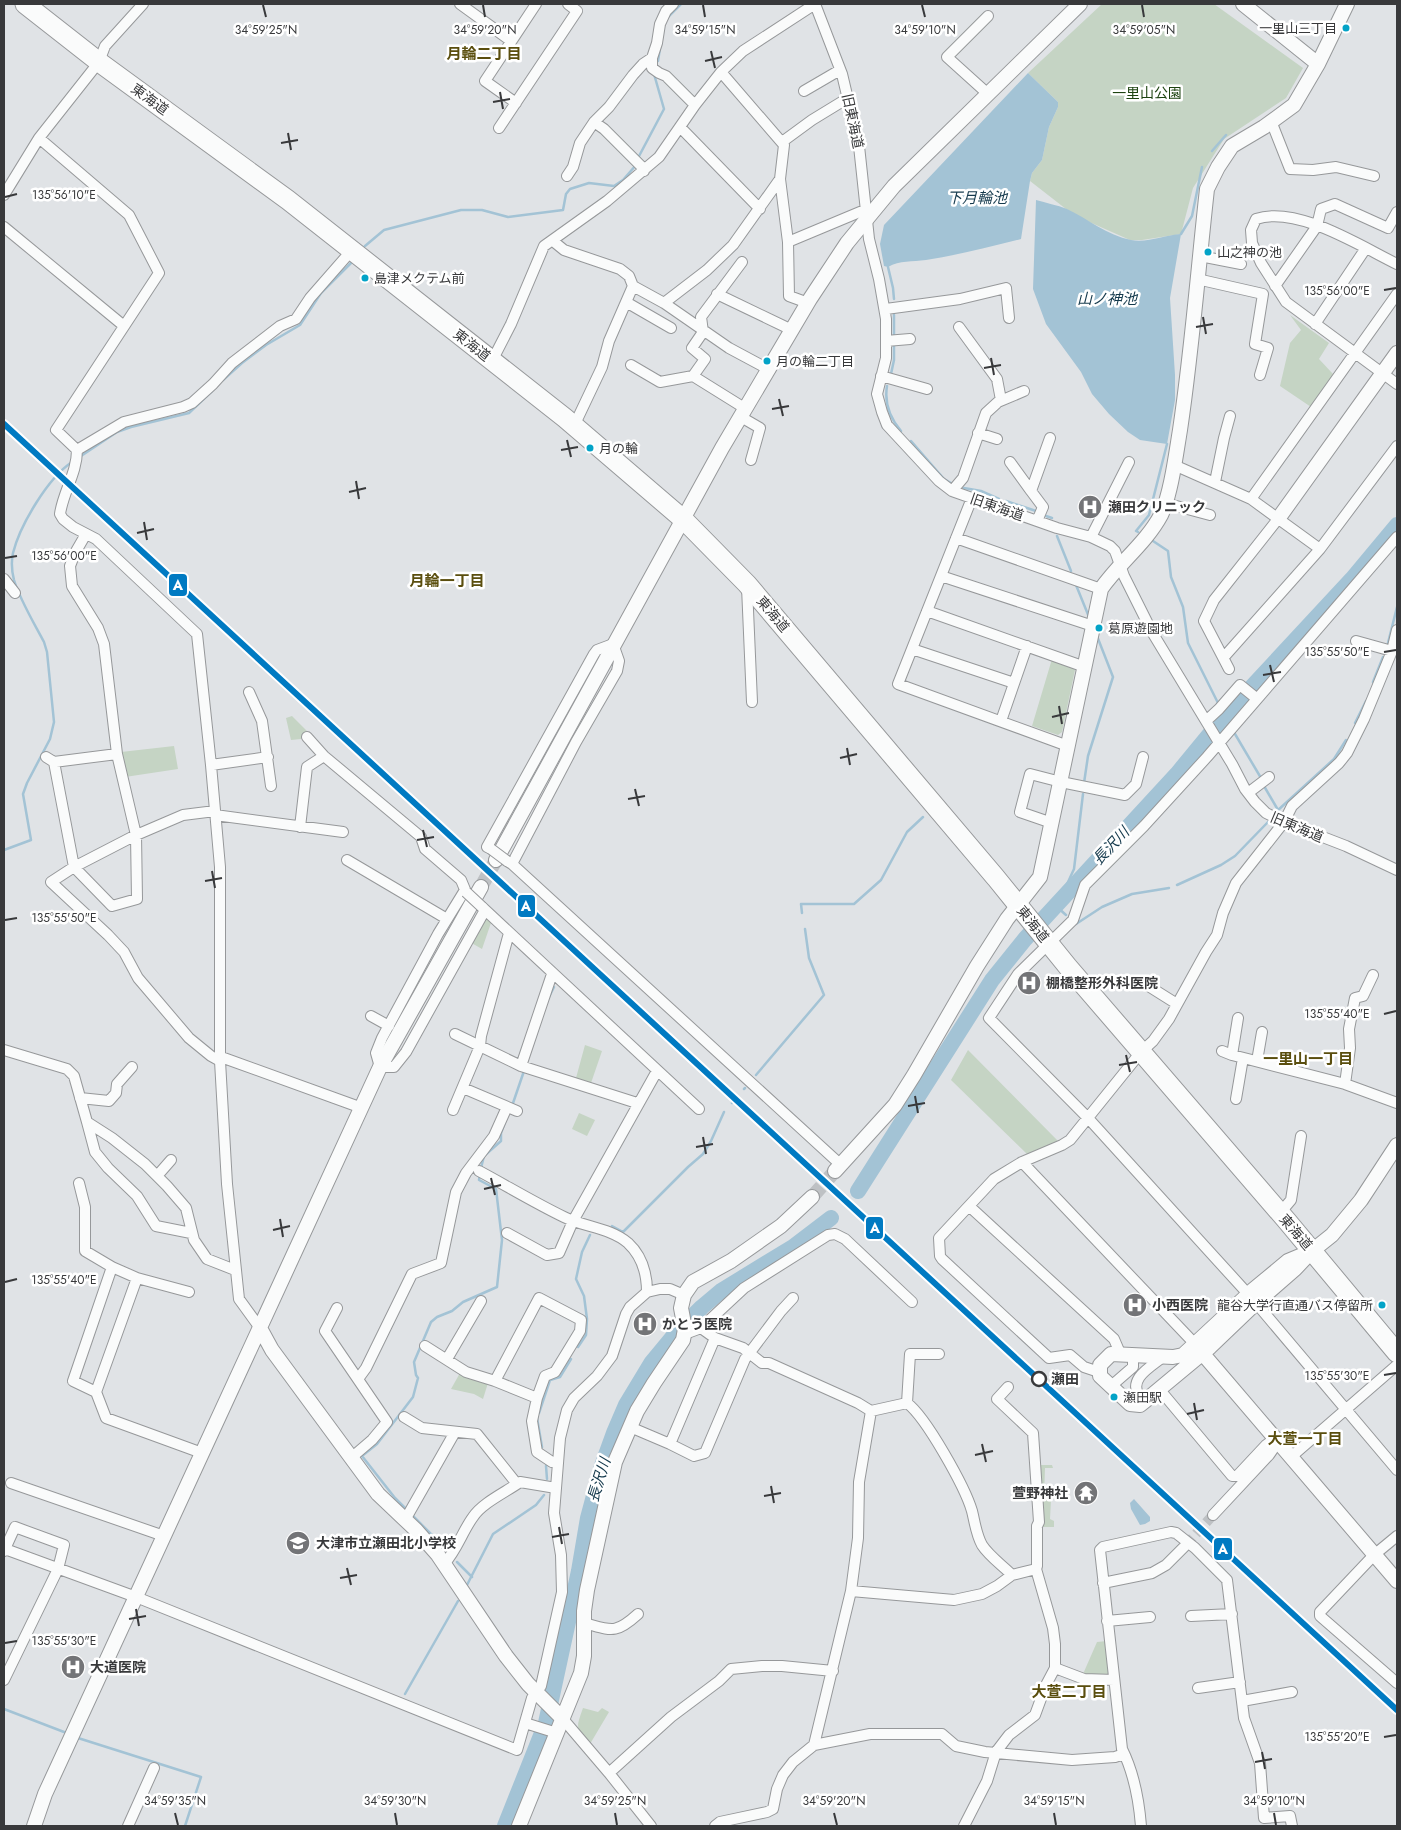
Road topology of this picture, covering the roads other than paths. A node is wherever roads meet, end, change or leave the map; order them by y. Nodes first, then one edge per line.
1 (25, 4) edge
2 (143, 4) edge
3 (460, 4) edge
4 (536, 4) edge
5 (568, 4) edge
6 (673, 4) edge
7 (815, 4) edge
8 (1080, 4) edge
9 (1243, 4) edge
10 (1347, 4) edge
11 (473, 8) edge
12 (988, 16) dead end
13 (511, 41) junction
14 (652, 58) junction
15 (99, 62) junction
16 (1318, 64) junction
17 (840, 70) junction
18 (721, 72) junction
19 (804, 91) dead end
20 (988, 94) junction
21 (848, 98) junction
22 (516, 103) junction
23 (695, 105) junction
24 (1272, 121) junction
25 (594, 122) junction
26 (680, 127) junction
27 (499, 128) dead end
28 (39, 138) junction
29 (782, 142) junction
30 (643, 169) junction
31 (567, 176) dead end
32 (1374, 176) dead end
33 (780, 179) junction
34 (4, 195) edge
35 (760, 209) junction
36 (1397, 212) edge
37 (867, 213) junction
38 (1317, 226) junction
39 (4, 227) edge
40 (553, 241) junction
41 (788, 242) junction
42 (1366, 248) junction
43 (352, 250) junction
44 (1200, 256) junction
45 (742, 262) dead end
46 (1242, 264) dead end
47 (1397, 264) edge
48 (1197, 280) junction
49 (633, 286) junction
50 (1275, 286) junction
51 (717, 294) junction
52 (1397, 294) edge
53 (626, 302) junction
54 (808, 303) junction
55 (664, 304) junction
56 (886, 308) junction
57 (1008, 318) dead end
58 (1315, 324) junction
59 (124, 326) junction
60 (959, 327) dead end
61 (670, 328) dead end
62 (703, 330) junction
63 (792, 330) junction
64 (910, 339) dead end
65 (886, 341) junction
66 (1354, 353) junction
67 (1397, 354) edge
68 (492, 361) junction
69 (631, 365) dead end
70 (770, 370) junction
71 (1383, 374) junction
72 (1260, 375) dead end
73 (693, 376) junction
74 (881, 376) junction
75 (1397, 384) edge
76 (927, 389) dead end
77 (1024, 391) dead end
78 (1001, 400) junction
79 (744, 413) junction
80 (1230, 416) dead end
81 (574, 426) junction
82 (978, 433) junction
83 (1050, 438) dead end
84 (997, 439) dead end
85 (1397, 446) edge
86 (77, 455) junction
87 (751, 460) dead end
88 (1010, 462) dead end
89 (1129, 462) dead end
90 (1174, 465) junction
91 (1215, 482) junction
92 (952, 491) junction
93 (1031, 491) junction
94 (972, 498) junction
95 (1250, 499) junction
96 (1166, 503) junction
97 (1210, 515) dead end
98 (1278, 519) junction
99 (684, 520) junction
100 (1037, 520) junction
101 (86, 534) junction
102 (1091, 537) junction
103 (1397, 537) edge
104 (956, 538) junction
105 (1320, 549) junction
106 (1120, 565) junction
107 (942, 576) junction
108 (4, 579) edge
109 (747, 584) junction
110 (1101, 589) junction
111 (15, 593) dead end
112 (927, 611) junction
113 (1093, 626) junction
114 (1397, 630) edge
115 (1356, 641) dead end
116 (1027, 646) junction
117 (912, 649) junction
118 (1392, 651) junction
119 (1224, 656) junction
120 (1085, 667) junction
121 (1229, 669) dead end
122 (1014, 683) junction
123 (249, 692) dead end
124 (1256, 698) junction
125 (752, 702) dead end
126 (1206, 721) junction
127 (1001, 722) junction
128 (307, 736) dead end
129 (1219, 742) junction
130 (1068, 746) junction
131 (117, 754) junction
132 (324, 756) junction
133 (268, 757) junction
134 (1143, 757) dead end
135 (211, 765) junction
136 (1269, 777) dead end
137 (1061, 782) junction
138 (272, 786) dead end
139 (1248, 793) junction
140 (215, 813) junction
141 (1284, 822) junction
142 (1052, 823) junction
143 (300, 827) junction
144 (343, 832) dead end
145 (136, 835) junction
146 (502, 859) joint
147 (347, 860) dead end
148 (74, 867) junction
149 (1397, 870) edge
150 (481, 887) tunnel mouth
151 (465, 891) junction
152 (1018, 906) junction
153 (483, 908) junction
154 (447, 920) junction
155 (509, 933) junction
156 (1039, 933) junction
157 (552, 974) junction
158 (1373, 975) dead end
159 (1142, 982) dead end
160 (1177, 1004) junction
161 (371, 1016) dead end
162 (1238, 1018) dead end
163 (389, 1026) junction
164 (1262, 1032) dead end
165 (455, 1034) dead end
166 (480, 1046) junction
167 (4, 1050) edge
168 (1141, 1052) junction
169 (1243, 1058) junction
170 (220, 1059) junction
171 (1257, 1061) junction
172 (132, 1067) dead end
173 (380, 1067) junction
174 (524, 1067) junction
175 (656, 1071) junction
176 (1345, 1084) junction
177 (463, 1088) junction
178 (80, 1098) junction
179 (1236, 1099) dead end
180 (637, 1103) junction
181 (1397, 1103) edge
182 (362, 1108) junction
183 (699, 1109) dead end
184 (453, 1110) dead end
185 (1088, 1118) junction
186 (87, 1122) junction
187 (1301, 1136) dead end
188 (1397, 1144) edge
189 (171, 1160) dead end
190 (1022, 1162) junction
191 (838, 1168) joint
192 (483, 1173) dead end
193 (157, 1176) junction
194 (79, 1184) dead end
195 (812, 1197) tunnel mouth
196 (968, 1206) junction
197 (1280, 1213) junction
198 (573, 1221) junction
199 (191, 1233) junction
200 (507, 1233) dead end
201 (1312, 1251) junction
202 (112, 1267) junction
203 (235, 1270) junction
204 (137, 1278) junction
205 (189, 1292) dead end
206 (647, 1292) junction
207 (684, 1295) junction
208 (793, 1298) dead end
209 (1252, 1299) junction
210 (481, 1301) dead end
211 (912, 1302) dead end
212 (337, 1308) dead end
213 (260, 1328) junction
214 (701, 1328) junction
215 (685, 1334) junction
216 (715, 1338) junction
217 (425, 1346) dead end
218 (1199, 1349) junction
219 (1397, 1352) edge
220 (751, 1353) junction
221 (1126, 1353) junction
222 (939, 1354) dead end
223 (1164, 1356) junction
224 (447, 1359) junction
225 (1397, 1365) edge
226 (1098, 1372) junction
227 (358, 1379) junction
228 (496, 1381) junction
229 (1110, 1386) junction
230 (1008, 1387) dead end
231 (96, 1392) junction
232 (1156, 1393) junction
233 (537, 1398) junction
234 (907, 1403) junction
235 (1346, 1409) junction
236 (871, 1411) junction
237 (404, 1418) dead end
238 (630, 1427) junction
239 (455, 1432) junction
240 (1278, 1442) junction
241 (670, 1444) junction
242 (202, 1453) junction
243 (1291, 1457) junction
244 (351, 1458) junction
245 (558, 1462) junction
246 (1397, 1470) edge
247 (11, 1483) dead end
248 (517, 1484) junction
249 (556, 1488) junction
250 (408, 1515) junction
251 (1213, 1515) tunnel mouth
252 (164, 1536) junction
253 (1397, 1536) edge
254 (1186, 1546) tunnel mouth
255 (4, 1550) edge
256 (1374, 1555) junction
257 (444, 1564) junction
258 (58, 1569) junction
259 (1036, 1569) junction
260 (1012, 1575) junction
261 (1397, 1581) edge
262 (1103, 1583) junction
263 (851, 1592) junction
264 (136, 1597) junction
265 (638, 1614) dead end
266 (1232, 1614) junction
267 (1191, 1616) dead end
268 (1150, 1618) dead end
269 (1107, 1620) junction
270 (584, 1623) junction
271 (1055, 1668) junction
272 (833, 1671) junction
273 (4, 1680) edge
274 (1114, 1680) junction
275 (1240, 1682) junction
276 (1397, 1683) edge
277 (1198, 1688) dead end
278 (1292, 1692) dead end
279 (538, 1694) junction
280 (1242, 1701) junction
281 (560, 1714) junction
282 (525, 1724) junction
283 (557, 1733) junction
284 (814, 1745) junction
285 (996, 1752) junction
286 (1124, 1754) junction
287 (154, 1768) dead end
288 (610, 1773) junction
289 (34, 1826) edge
290 (128, 1826) edge
291 (519, 1826) edge
292 (651, 1826) edge
293 (715, 1826) edge
294 (964, 1826) edge
295 (1140, 1826) edge
296 (1292, 1826) edge

1 - 15 highway, 東海道
2 - 15 street
3 - 11 street
4 - 13 street
5 - 22 street
6 - 14 street
7 - 17 street, 旧東海道
7 - 18 street
8 - 20 street
9 - 16 street
10 - 16 street
11 - 13 street
12 - 20 street
13 - 22 street
14 - 23 street
14 - 25 street
15 - 28 street
15 - 43 highway, 東海道
16 - 24 street
17 - 19 street
17 - 21 street, 旧東海道
18 - 23 street
18 - 29 street
20 - 37 street
21 - 29 street
21 - 37 street, 旧東海道
22 - 27 street
23 - 26 street
24 - 32 street
24 - 44 street
25 - 30 street
25 - 31 street
26 - 30 street
26 - 35 street
28 - 34 street
28 - 59 street
29 - 33 street
30 - 40 street
33 - 35 street
33 - 41 street
35 - 55 street
36 - 38 street
37 - 41 street
37 - 54 street
37 - 56 street, 旧東海道
38 - 42 street
38 - 50 street
38 - 50 street
39 - 59 street
40 - 49 street
40 - 68 street
41 - 54 street
42 - 47 street
42 - 58 street
43 - 68 highway, 東海道
43 - 86 street
44 - 46 street
44 - 48 street
45 - 51 street
48 - 72 street
48 - 90 street
49 - 53 street
49 - 55 street
50 - 58 street
51 - 62 street
51 - 63 street
52 - 66 street
53 - 61 street
53 - 81 street
54 - 63 street
55 - 62 street
56 - 57 street
56 - 65 street, 旧東海道
58 - 66 street
59 - 86 street
60 - 78 street
62 - 70 street
62 - 73 street
63 - 70 street
64 - 65 street
65 - 74 street, 旧東海道
66 - 71 street
66 - 95 street
67 - 71 street
68 - 81 highway, 東海道
69 - 73 street
70 - 79 street
71 - 75 street
71 - 98 street
73 - 79 street
74 - 76 street
74 - 92 street, 旧東海道
77 - 78 street
78 - 82 street
79 - 87 street
79 - 99 street
80 - 91 street
81 - 99 highway, 東海道
82 - 84 street
82 - 92 street
83 - 93 street
85 - 105 street
86 - 101 street
88 - 93 street
89 - 102 street
90 - 91 street
90 - 96 street
91 - 95 street
92 - 94 street, 旧東海道
93 - 100 street
94 - 100 street, 旧東海道
94 - 104 street
95 - 98 street
96 - 97 street
96 - 106 street
98 - 105 street
98 - 119 street
99 - 109 highway, 東海道
99 - 146 street
100 - 102 street, 旧東海道
101 - 131 street
101 - 135 street
102 - 106 street, 旧東海道
103 - 124 street
104 - 107 street
104 - 110 street
105 - 119 street
106 - 110 street
106 - 126 street, 旧東海道
107 - 112 street
107 - 113 street
108 - 111 street
109 - 125 street
109 - 152 highway, 東海道
110 - 113 street
112 - 116 street
112 - 117 street
113 - 120 street
114 - 118 street
115 - 118 street
116 - 120 street
116 - 122 street
117 - 122 street
117 - 127 street
118 - 141 street
119 - 121 street
120 - 130 street
122 - 127 street
123 - 133 street
124 - 126 street
124 - 129 street
126 - 129 street, 旧東海道
127 - 130 street
128 - 132 street
129 - 139 street, 旧東海道
129 - 156 street
130 - 137 street
131 - 145 street
131 - 148 street
132 - 143 street
132 - 151 street
133 - 135 street
133 - 138 street
134 - 137 street
135 - 140 street
136 - 139 street
137 - 142 street
137 - 142 street
139 - 141 street, 旧東海道
140 - 143 street
140 - 145 street
140 - 170 street
141 - 149 street, 旧東海道
141 - 160 street
142 - 152 street
143 - 144 street
145 - 148 street
145 - 148 street
146 - 191 street
147 - 154 street
148 - 170 street
150 - 173 street
151 - 153 street, bridge
151 - 154 street
152 - 156 highway, 東海道
152 - 191 street
153 - 155 street
153 - 173 street
154 - 163 street
155 - 157 street
155 - 166 street
156 - 168 highway, 東海道
156 - 185 street
157 - 174 street
157 - 175 street
158 - 176 street
159 - 160 street
160 - 168 street
161 - 163 street
162 - 169 street
163 - 173 street
164 - 171 street
165 - 166 street
166 - 174 street
166 - 177 street
167 - 178 street
168 - 185 street
168 - 197 highway, 東海道
169 - 171 street
169 - 179 street
170 - 182 street
170 - 203 street
171 - 176 street
172 - 178 street
173 - 182 street
174 - 180 street
175 - 180 street
175 - 183 street
176 - 181 street
177 - 184 street
177 - 227 street
178 - 186 street
180 - 198 street
182 - 213 street
185 - 190 street
185 - 209 street
186 - 193 street
186 - 199 street
187 - 197 street
188 - 201 street
189 - 193 street
190 - 196 street
190 - 218 street
192 - 198 street
193 - 199 street
194 - 202 street
195 - 207 street
196 - 221 street
196 - 226 street
197 - 201 highway, 東海道
198 - 200 street
198 - 206 street
199 - 203 street
201 - 209 street
201 - 219 highway, 東海道
202 - 204 street
202 - 231 street
203 - 213 street
204 - 205 street
204 - 231 street
206 - 207 street
206 - 245 street
207 - 215 street
208 - 220 street
209 - 218 street
209 - 235 street
210 - 224 street
211 - 214 street
212 - 227 street
213 - 242 street
213 - 244 street
214 - 215 street
214 - 216 street
215 - 238 street
216 - 220 street
216 - 241 street
217 - 224 street
218 - 223 street
218 - 232 street
218 - 240 street
220 - 236 street
220 - 241 street
221 - 223 street
221 - 226 street
221 - 229 street
222 - 234 street
223 - 232 street
224 - 228 street
225 - 235 street
226 - 229 street
227 - 244 street
228 - 233 street
228 - 233 street
229 - 232 street
230 - 259 street
231 - 242 street
232 - 240 street
233 - 245 street
234 - 236 street
234 - 260 street
235 - 243 street
235 - 246 street
236 - 263 street
237 - 239 street
238 - 241 street
238 - 270 street
239 - 248 street
239 - 250 street
240 - 243 street
240 - 251 street
242 - 252 street
243 - 256 street
244 - 250 street
245 - 249 street
247 - 252 street
248 - 249 street
248 - 257 street
249 - 279 street
250 - 257 street
252 - 264 street
253 - 256 street
254 - 262 street
255 - 258 street
255 - 258 street
256 - 261 street
256 - 276 street
257 - 279 street
258 - 264 street
258 - 273 street
259 - 260 street
259 - 271 street
260 - 263 street
262 - 266 street
262 - 269 street
263 - 272 street
264 - 282 street
264 - 289 street
265 - 270 street
266 - 267 street
266 - 275 street
268 - 269 street
269 - 274 street
270 - 281 street
271 - 274 street
271 - 285 street
272 - 284 street
272 - 288 street
274 - 286 street
275 - 277 street
275 - 280 street
278 - 280 street
279 - 281 street
279 - 282 street
280 - 296 street
281 - 283 street
281 - 288 street
282 - 283 street
283 - 291 street
284 - 285 street
284 - 293 street
285 - 286 street
285 - 294 street
286 - 295 street
287 - 290 street
288 - 292 street

